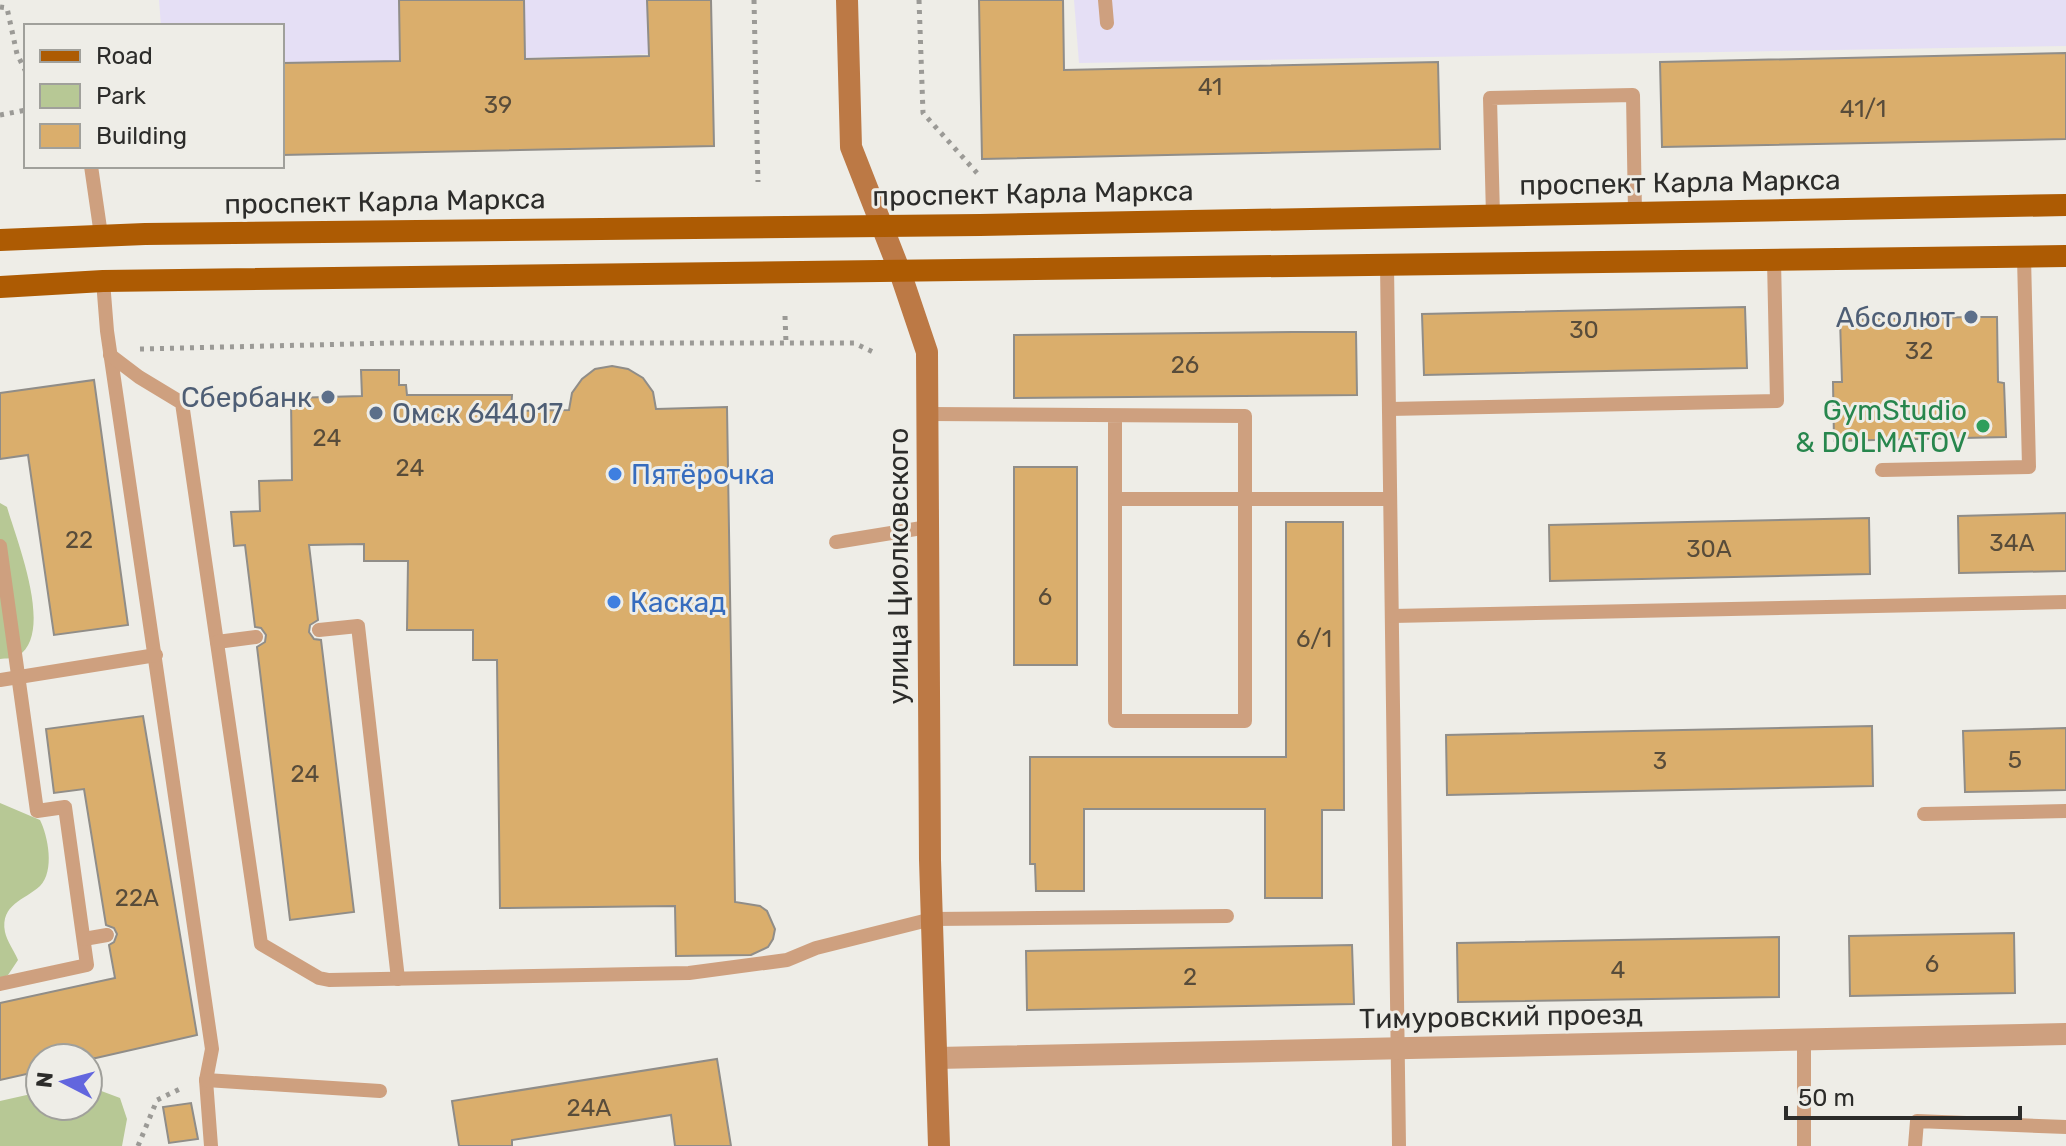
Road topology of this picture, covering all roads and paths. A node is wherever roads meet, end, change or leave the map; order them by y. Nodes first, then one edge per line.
1 (754, 0) edge
2 (847, 0) edge
3 (919, 0) edge
4 (1105, 0) edge
5 (0, 7) edge
6 (1107, 23) dead end
7 (24, 68) edge
8 (24, 110) edge
9 (0, 115) edge
10 (91, 168) edge
11 (977, 173) dead end
12 (758, 182) dead end
13 (2066, 205) edge
14 (1635, 213) junction
15 (1493, 216) junction
16 (880, 225) junction
17 (101, 235) junction
18 (0, 240) edge
19 (2066, 256) edge
20 (2024, 257) junction
21 (1774, 260) junction
22 (1387, 265) junction
23 (900, 272) junction
24 (103, 281) junction
25 (0, 287) edge
26 (785, 316) dead end
27 (786, 343) junction
28 (110, 352) junction
29 (873, 352) dead end
30 (1389, 409) junction
31 (928, 414) junction
32 (1115, 416) junction
33 (1882, 470) dead end
34 (1115, 499) junction
35 (1245, 499) junction
36 (1390, 499) junction
37 (928, 527) junction
38 (836, 542) dead end
39 (0, 546) edge
40 (2066, 602) edge
41 (1392, 616) junction
42 (319, 630) dead end
43 (256, 637) dead end
44 (217, 642) junction
45 (156, 655) junction
46 (18, 677) junction
47 (0, 680) edge
48 (2066, 811) edge
49 (1924, 814) dead end
50 (1227, 916) dead end
51 (932, 919) junction
52 (107, 935) dead end
53 (84, 939) junction
54 (398, 979) junction
55 (0, 984) edge
56 (2066, 1034) edge
57 (1804, 1040) junction
58 (1398, 1048) junction
59 (937, 1058) junction
60 (206, 1080) junction
61 (380, 1091) dead end
62 (157, 1100) dead end
63 (2066, 1127) edge
64 (138, 1146) edge
65 (211, 1146) edge
66 (939, 1146) edge
67 (1399, 1146) edge
68 (1804, 1146) edge
69 (1915, 1146) edge

1 - 12 path
2 - 16 main road, улица Циолковского
3 - 11 path
4 - 6 lane
5 - 7 path
8 - 9 path
10 - 17 lane
13 - 14 main road, проспект Карла Маркса
14 - 15 main road, проспект Карла Маркса
14 - 15 lane
15 - 16 main road, проспект Карла Маркса
16 - 17 main road, проспект Карла Маркса
16 - 23 main road, улица Циолковского
17 - 18 main road, проспект Карла Маркса
19 - 20 main road
20 - 21 main road
20 - 33 lane
21 - 22 main road
21 - 30 lane
22 - 23 main road
22 - 30 lane
23 - 24 main road
23 - 31 main road, улица Циолковского
24 - 25 main road
24 - 28 lane
26 - 27 path
27 - 28 path
27 - 29 path
28 - 44 lane
28 - 45 lane
30 - 36 lane
31 - 32 lane
31 - 37 main road, улица Циолковского
32 - 34 lane
32 - 35 lane
34 - 35 lane
34 - 35 lane
35 - 36 lane
36 - 41 lane
37 - 38 lane
37 - 51 main road, улица Циолковского
39 - 46 lane
40 - 41 lane
41 - 58 lane
42 - 54 lane
43 - 44 lane
44 - 54 lane
45 - 46 lane
45 - 60 lane
46 - 47 lane
46 - 53 lane
48 - 49 lane
50 - 51 lane
51 - 54 lane
51 - 59 main road, улица Циолковского
52 - 53 lane
53 - 55 lane
56 - 57 street, Тимуровский проезд
57 - 58 street, Тимуровский проезд
57 - 68 lane
58 - 59 street, Тимуровский проезд
58 - 67 lane
59 - 66 main road, улица Циолковского
60 - 61 lane
60 - 65 lane
62 - 64 path
63 - 69 lane

